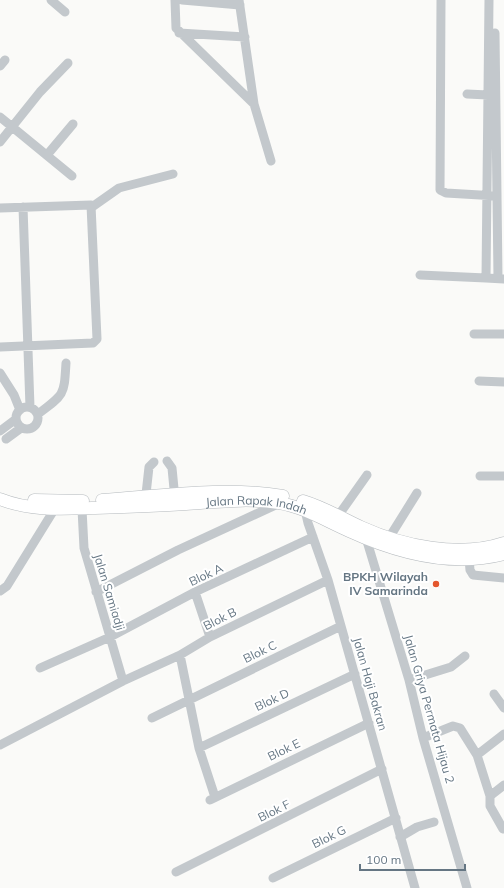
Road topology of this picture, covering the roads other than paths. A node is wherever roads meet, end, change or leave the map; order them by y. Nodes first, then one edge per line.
1 (51, 0) edge
2 (176, 0) edge
3 (182, 0) edge
4 (441, 0) edge
5 (490, 0) edge
6 (240, 3) edge
7 (65, 12) dead end
8 (179, 33) junction
9 (496, 33) edge
10 (245, 37) junction
11 (68, 63) dead end
12 (500, 69) edge
13 (467, 94) dead end
14 (488, 95) junction
15 (500, 103) edge
16 (254, 104) junction
17 (0, 117) edge
18 (73, 124) dead end
19 (13, 128) junction
20 (500, 141) edge
21 (0, 142) edge
22 (46, 155) junction
23 (271, 161) dead end
24 (173, 174) dead end
25 (72, 176) dead end
26 (500, 179) edge
27 (486, 195) junction
28 (497, 196) junction
29 (23, 207) junction
30 (92, 207) junction
31 (0, 208) edge
32 (420, 275) dead end
33 (486, 278) junction
34 (502, 280) edge
35 (474, 334) dead end
36 (504, 334) edge
37 (29, 346) junction
38 (0, 347) edge
39 (66, 363) dead end
40 (0, 373) edge
41 (479, 381) dead end
42 (504, 382) edge
43 (30, 407) junction
44 (20, 410) junction
45 (38, 414) junction
46 (16, 419) junction
47 (21, 428) junction
48 (0, 431) edge
49 (6, 439) dead end
50 (167, 461) dead end
51 (154, 462) dead end
52 (368, 476) dead end
53 (480, 476) dead end
54 (504, 476) edge
55 (0, 491) edge
56 (417, 493) dead end
57 (0, 499) edge
58 (176, 500) junction
59 (145, 502) junction
60 (280, 503) junction
61 (82, 509) junction
62 (54, 510) junction
63 (306, 510) junction
64 (338, 516) junction
65 (313, 538) junction
66 (366, 538) junction
67 (389, 538) junction
68 (504, 543) edge
69 (451, 554) junction
70 (504, 554) edge
71 (469, 559) junction
72 (504, 578) edge
73 (328, 580) junction
74 (0, 591) edge
75 (96, 592) junction
76 (195, 592) junction
77 (340, 626) junction
78 (110, 637) junction
79 (210, 637) junction
80 (180, 655) junction
81 (465, 656) dead end
82 (40, 668) dead end
83 (355, 674) junction
84 (123, 680) junction
85 (409, 680) junction
86 (494, 694) dead end
87 (190, 700) junction
88 (504, 708) edge
89 (152, 718) dead end
90 (369, 723) junction
91 (504, 734) edge
92 (424, 738) junction
93 (0, 745) edge
94 (199, 748) junction
95 (477, 755) junction
96 (382, 770) junction
97 (504, 785) edge
98 (490, 796) junction
99 (396, 818) junction
100 (434, 822) dead end
101 (503, 828) dead end
102 (400, 837) junction
103 (176, 872) dead end
104 (273, 878) dead end
105 (415, 888) edge
106 (467, 888) edge

1 - 7 street
2 - 8 street
3 - 6 street
4 - 27 street
5 - 9 street
6 - 10 street
8 - 10 street
8 - 16 street
9 - 12 street
9 - 14 street
10 - 16 street
11 - 19 street
12 - 15 street
13 - 14 street
14 - 27 street
15 - 20 street
16 - 23 street
17 - 19 street
18 - 22 street
19 - 21 street
19 - 22 street
20 - 26 street
22 - 25 street
24 - 30 street
26 - 28 street
27 - 28 street
27 - 33 street
28 - 34 street
29 - 30 street
29 - 31 street
29 - 37 street
30 - 37 street
32 - 33 street
33 - 34 street
35 - 36 street
37 - 38 street
37 - 43 street
39 - 45 street
40 - 44 street
41 - 42 street
43 - 44 street
43 - 45 street
44 - 46 street
45 - 47 street
46 - 47 street
46 - 48 street
47 - 49 street
50 - 58 street
51 - 59 street
52 - 64 street
53 - 54 street
55 - 59 main road, Jalan Rapak Indah
56 - 67 street
57 - 62 main road, Jalan Rapak Indah
58 - 59 main road, Jalan Rapak Indah
58 - 60 main road, Jalan Rapak Indah
58 - 64 main road, Jalan Rapak Indah
59 - 61 main road, Jalan Rapak Indah
60 - 63 main road, Jalan Rapak Indah
60 - 75 street
61 - 62 main road, Jalan Rapak Indah
61 - 75 street, Jalan Samiadji
62 - 74 street
63 - 65 street, Jalan Haji Bakran
63 - 66 main road, Jalan Rapak Indah
64 - 67 main road, Jalan Rapak Indah
65 - 73 street, Jalan Haji Bakran
65 - 76 street, Blok A
66 - 69 main road, Jalan Rapak Indah
66 - 85 street, Jalan Griya Permata Hijau 2
67 - 69 main road, Jalan Rapak Indah
68 - 69 main road, Jalan Rapak Indah
69 - 71 main road, Jalan Rapak Indah
70 - 71 main road, Jalan Rapak Indah
71 - 72 street
73 - 77 street, Jalan Haji Bakran
73 - 79 street, Blok B
75 - 78 street, Jalan Samiadji
76 - 78 street, Blok A
76 - 79 street
77 - 83 street, Jalan Haji Bakran
77 - 87 street, Blok C
78 - 82 street, Blok A
78 - 84 street, Jalan Samiadji
79 - 80 street, Blok B
80 - 84 street, Blok B
80 - 87 street
81 - 85 street
83 - 90 street, Jalan Haji Bakran
83 - 94 street, Blok D
84 - 93 street, Blok B
85 - 92 street, Jalan Griya Permata Hijau 2
86 - 88 street
87 - 89 street, Blok C
87 - 94 street
90 - 94 street, Blok E
90 - 96 street, Jalan Haji Bakran
91 - 95 street
92 - 95 street
92 - 106 street, Jalan Griya Permata Hijau 2
95 - 98 street
96 - 99 street, Jalan Haji Bakran
96 - 103 street, Blok F
97 - 98 street
98 - 101 street
99 - 102 street, Jalan Haji Bakran
99 - 104 street, Blok G
100 - 102 street
102 - 105 street, Jalan Haji Bakran

